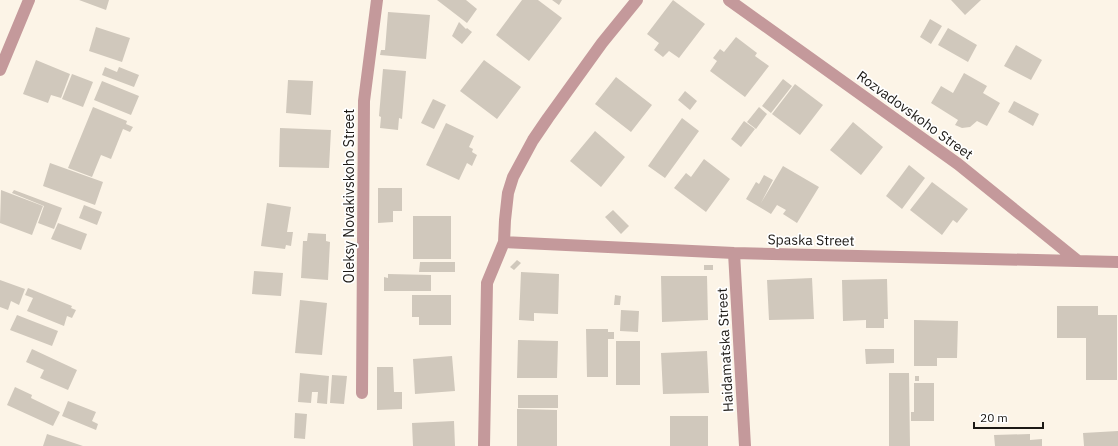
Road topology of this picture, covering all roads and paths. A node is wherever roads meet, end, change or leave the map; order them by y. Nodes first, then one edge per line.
1 (29, 0) edge
2 (376, 0) edge
3 (637, 0) edge
4 (729, 0) edge
5 (0, 70) edge
6 (504, 242) junction
7 (734, 253) junction
8 (1078, 261) junction
9 (1118, 262) edge
10 (362, 393) dead end
11 (484, 446) edge
12 (745, 446) edge

1 - 5 street
2 - 10 street, Oleksy Novakivskoho Street
3 - 6 street
4 - 8 street, Rozvadovskoho Street
6 - 7 street, Spaska Street
6 - 11 street
7 - 8 street, Spaska Street
7 - 12 street, Haidamatska Street
8 - 9 street, Spaska Street

